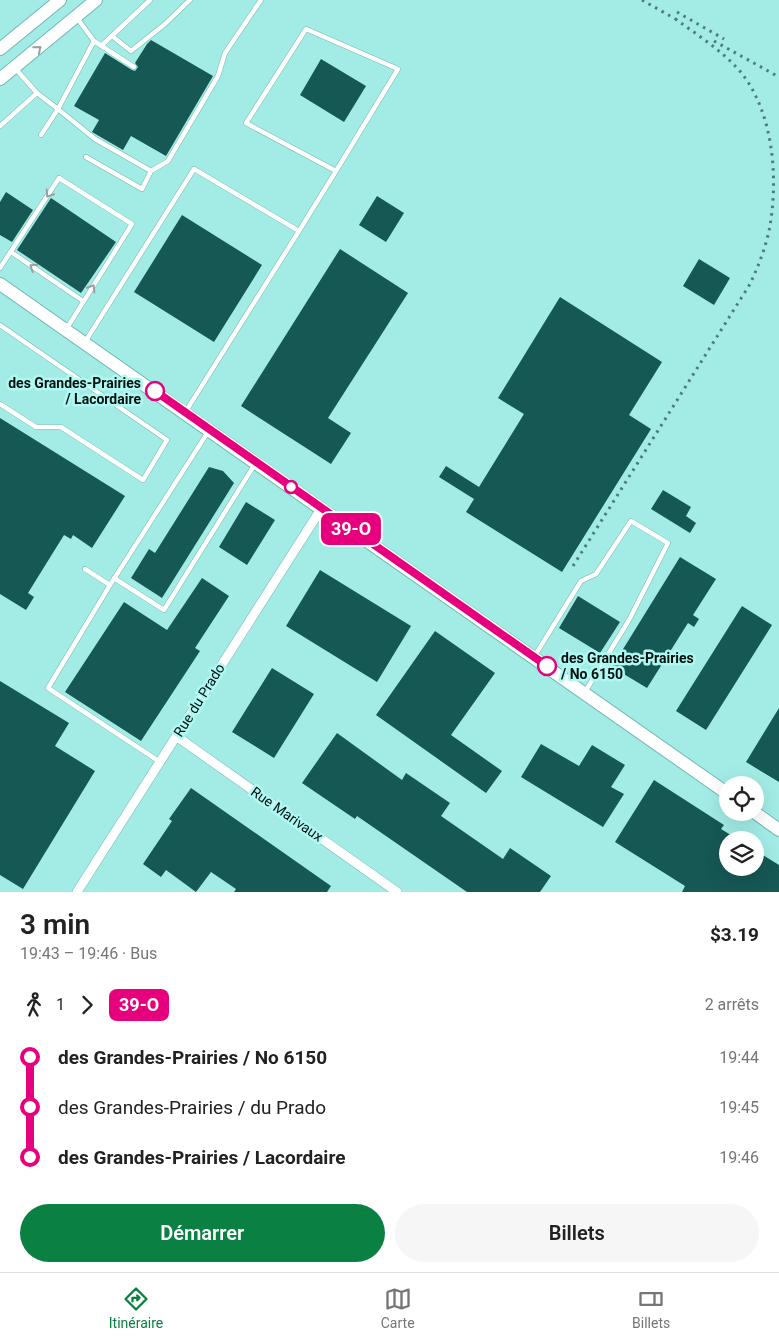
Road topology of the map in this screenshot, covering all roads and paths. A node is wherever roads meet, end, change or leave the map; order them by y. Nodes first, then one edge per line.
1 (60, 0) edge
2 (96, 0) edge
3 (150, 0) edge
4 (190, 0) edge
5 (261, 0) edge
6 (76, 17) junction
7 (112, 36) junction
8 (94, 41) junction
9 (101, 46) junction
10 (0, 49) edge
11 (134, 67) dead end
12 (15, 68) junction
13 (0, 79) edge
14 (37, 94) junction
15 (58, 109) junction
16 (0, 126) edge
17 (41, 135) dead end
18 (86, 157) dead end
19 (151, 171) junction
20 (336, 171) junction
21 (299, 230) junction
22 (11, 252) junction
23 (0, 268) edge
24 (0, 284) edge
25 (83, 301) junction
26 (0, 325) edge
27 (66, 329) junction
28 (85, 342) junction
29 (0, 404) edge
30 (185, 413) junction
31 (209, 430) junction
32 (255, 462) junction
33 (321, 509) junction
34 (85, 569) dead end
35 (114, 578) junction
36 (110, 585) junction
37 (534, 657) junction
38 (584, 693) junction
39 (176, 736) junction
40 (160, 762) junction
41 (719, 788) edge
42 (764, 819) edge
43 (779, 830) edge
44 (77, 892) edge
45 (397, 892) edge

1 - 10 main road
2 - 6 main road
3 - 7 lane
4 - 7 lane
5 - 19 lane
6 - 8 lane
12 -> 6 main road
7 - 9 lane
8 - 9 lane
8 - 15 lane
9 - 11 lane
12 - 13 main road
12 - 14 lane
14 - 15 lane
14 - 16 lane
15 - 17 lane
15 - 19 lane
18 - 19 lane
20 - 20 lane
20 - 21 lane
21 - 28 lane
21 - 30 lane
22 - 23 lane
25 -> 22 lane
25 -> 22 lane
24 - 27 main road
25 - 27 lane
26 - 29 lane
27 - 28 main road
28 - 30 main road
30 - 31 main road
31 - 32 main road
31 - 35 lane
32 - 33 main road
32 - 35 lane
33 - 37 main road
33 - 39 street, Rue du Prado
34 - 36 lane
35 - 36 lane
36 - 40 lane
37 - 38 main road
37 - 38 lane
38 - 41 main road
39 - 40 street, Rue du Prado
39 - 45 street, Rue Marivaux
40 - 44 street, Rue du Prado
42 - 43 main road

